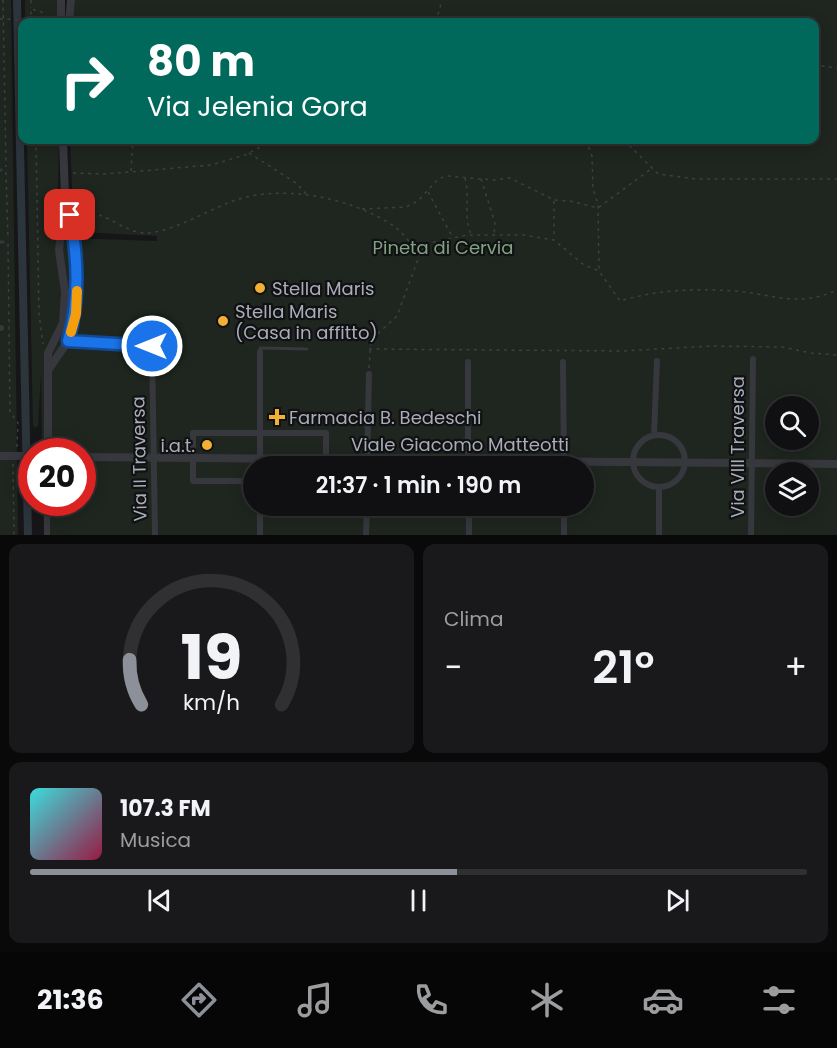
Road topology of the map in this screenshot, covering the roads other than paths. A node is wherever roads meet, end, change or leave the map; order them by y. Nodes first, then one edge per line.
1 (61, 0) edge
2 (71, 0) edge
3 (61, 18) edge
4 (69, 18) edge
5 (63, 144) edge
6 (65, 197) junction
7 (68, 341) junction
8 (152, 346) joint
9 (307, 349) dead end
10 (260, 352) joint
11 (753, 359) dead end
12 (657, 361) dead end
13 (468, 362) dead end
14 (563, 362) dead end
15 (48, 369) junction
16 (369, 374) road end
17 (260, 433) junction
18 (654, 435) junction
19 (48, 438) edge
20 (0, 456) edge
21 (18, 456) edge
22 (260, 456) edge
23 (326, 456) edge
24 (367, 456) edge
25 (468, 456) edge
26 (564, 456) edge
27 (96, 457) edge
28 (156, 458) junction
29 (193, 459) junction
30 (633, 461) junction
31 (685, 461) junction
32 (243, 462) edge
33 (594, 463) edge
34 (753, 463) junction
35 (837, 464) edge
36 (243, 481) edge
37 (659, 487) junction
38 (47, 516) edge
39 (260, 516) edge
40 (366, 516) edge
41 (469, 516) edge
42 (564, 516) edge
43 (47, 535) edge
44 (155, 535) edge
45 (260, 535) edge
46 (366, 535) edge
47 (469, 535) edge
48 (564, 535) edge
49 (659, 535) edge
50 (752, 535) edge

1 - 3 street
2 - 4 street
5 - 6 street
6 - 7 street
6 - 15 street
7 - 8 lane
7 - 15 street
8 - 28 street, Via II Traversa
9 - 10 lane
10 - 17 street
11 - 34 street, Via VIII Traversa
12 - 18 street
13 - 25 street
14 - 26 street
15 - 19 street
16 - 24 street
17 - 22 street
17 - 23 street
17 - 29 street
18 - 30 street
18 - 31 street
20 - 21 street
27 - 28 street, Viale Giacomo Matteotti
28 - 29 street, Viale Giacomo Matteotti
28 - 44 street, Via II Traversa
29 - 32 street, Viale Giacomo Matteotti
29 - 36 street
30 - 31 street, Viale Giacomo Matteotti
30 - 33 street, Viale Giacomo Matteotti
30 - 37 street
31 - 34 street, Viale Giacomo Matteotti
31 - 37 street
34 - 35 street, Viale Giacomo Matteotti
34 - 50 street, Via VIII Traversa
37 - 49 street
38 - 43 street
39 - 45 street
40 - 46 street
41 - 47 street
42 - 48 street

